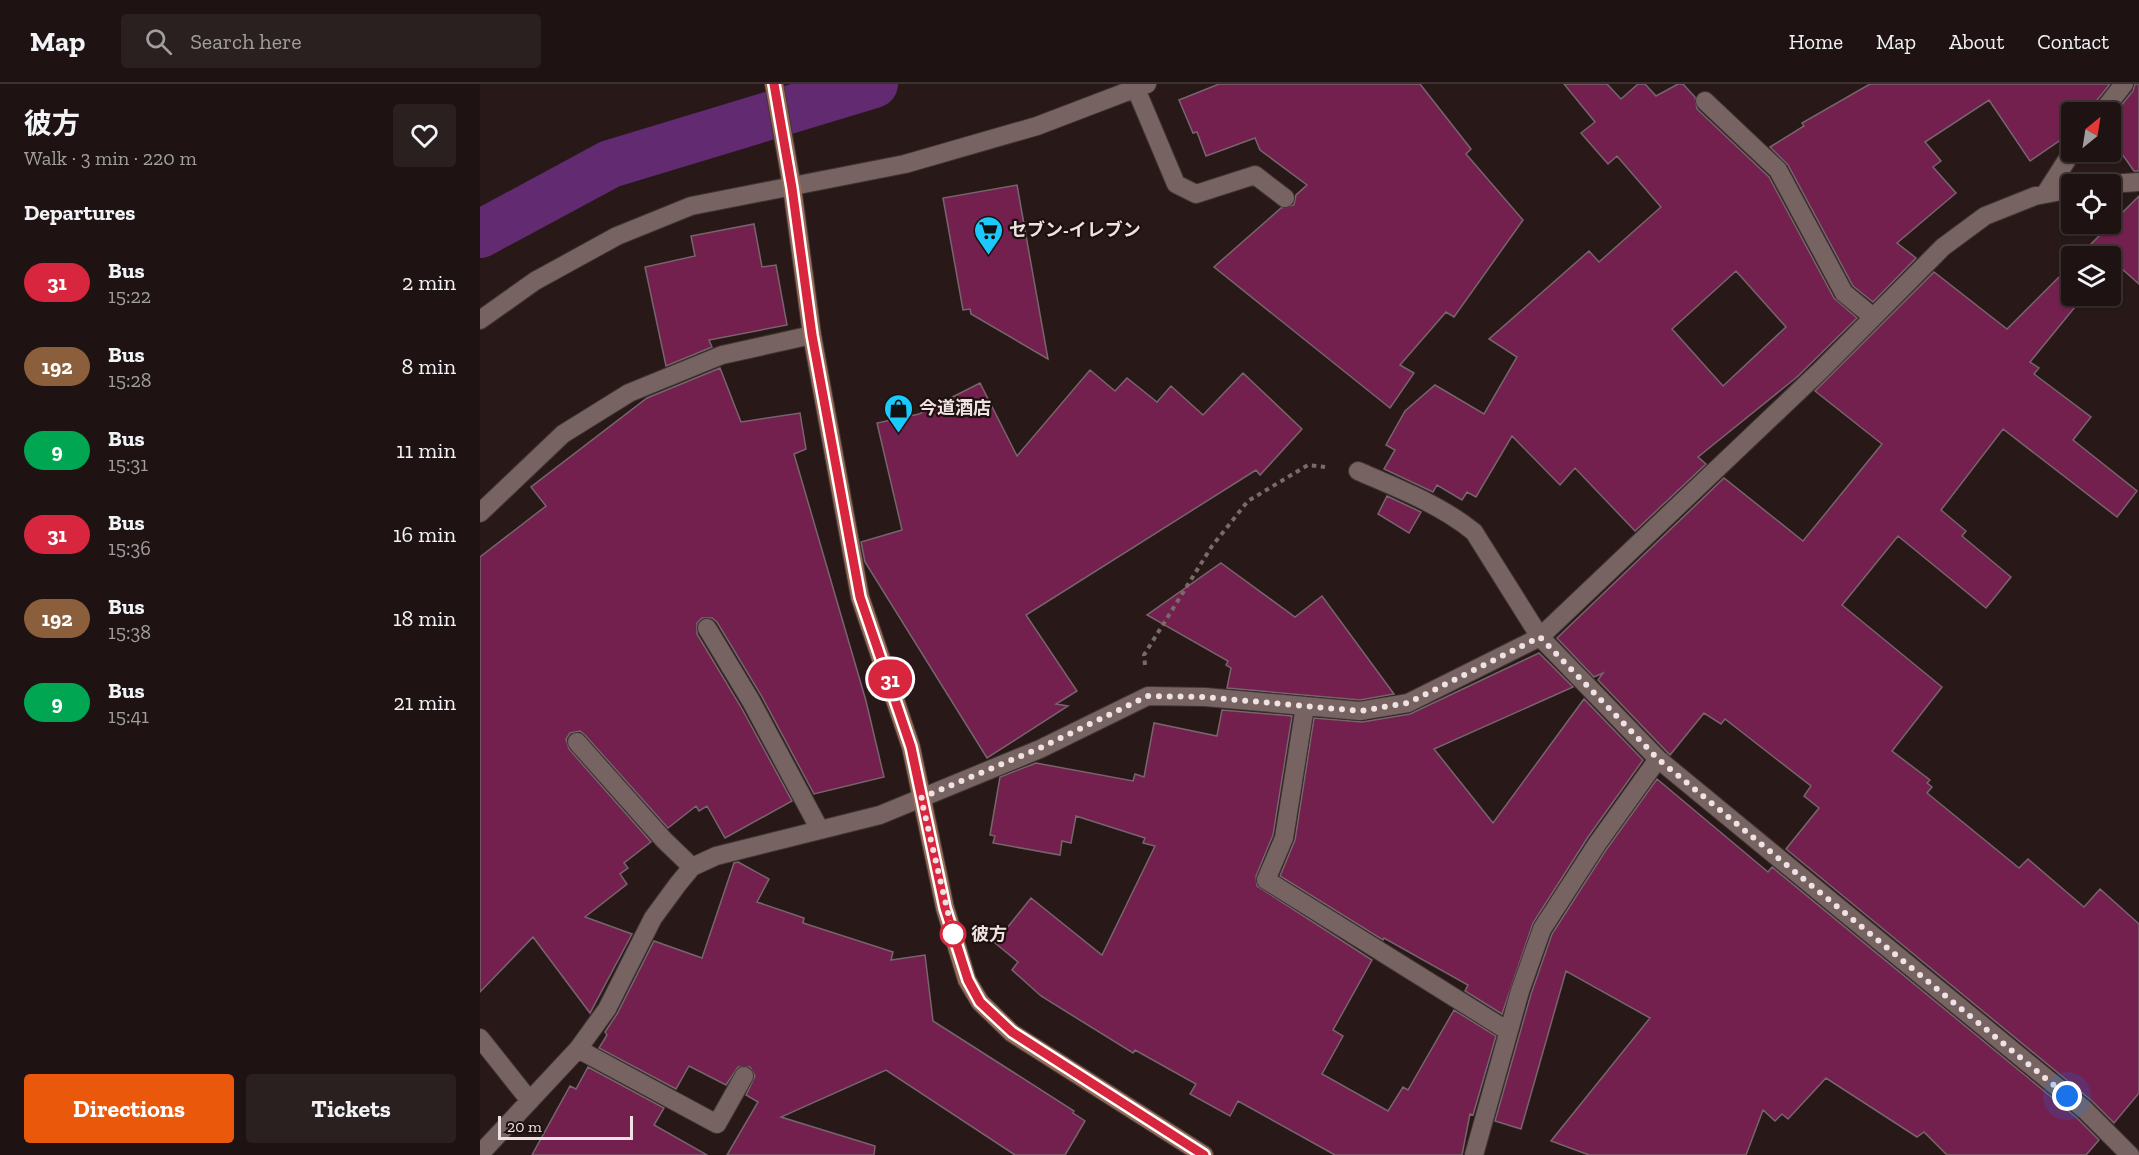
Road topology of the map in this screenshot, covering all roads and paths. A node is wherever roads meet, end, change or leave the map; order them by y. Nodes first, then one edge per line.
1 (774, 84) edge
2 (2124, 84) edge
3 (1141, 86) edge
4 (1705, 101) dead end
5 (2110, 102) edge
6 (2066, 162) edge
7 (2139, 182) edge
8 (2121, 183) edge
9 (792, 188) junction
10 (2061, 191) edge
11 (2045, 194) junction
12 (1285, 198) dead end
13 (1873, 317) junction
14 (480, 320) edge
15 (812, 335) junction
16 (1358, 471) joint
17 (480, 513) edge
18 (707, 628) dead end
19 (1540, 637) junction
20 (1148, 696) junction
21 (1305, 706) junction
22 (576, 742) dead end
23 (1658, 759) junction
24 (921, 798) junction
25 (820, 830) junction
26 (692, 867) junction
27 (1508, 1031) junction
28 (480, 1038) edge
29 (578, 1049) junction
30 (744, 1076) dead end
31 (530, 1101) junction
32 (480, 1154) edge
33 (1204, 1155) edge
34 (1474, 1155) edge
35 (2130, 1155) edge

1 - 9 main road
2 - 5 street
3 - 9 street
3 - 12 street
4 - 13 street
6 - 11 street
7 - 8 street
9 - 14 street
9 - 15 main road
10 - 11 street
11 - 13 street
13 - 19 street
15 - 17 street
15 - 24 main road
16 - 19 street
16 - 20 path
18 - 25 street
19 - 21 street
19 - 23 street
20 - 21 street
20 - 24 street
21 - 27 street
22 - 26 street
23 - 27 street
23 - 35 street
24 - 25 street
24 - 33 main road
25 - 26 street
26 - 29 street
27 - 34 street
28 - 31 street
29 - 30 street
29 - 31 street
31 - 32 street

